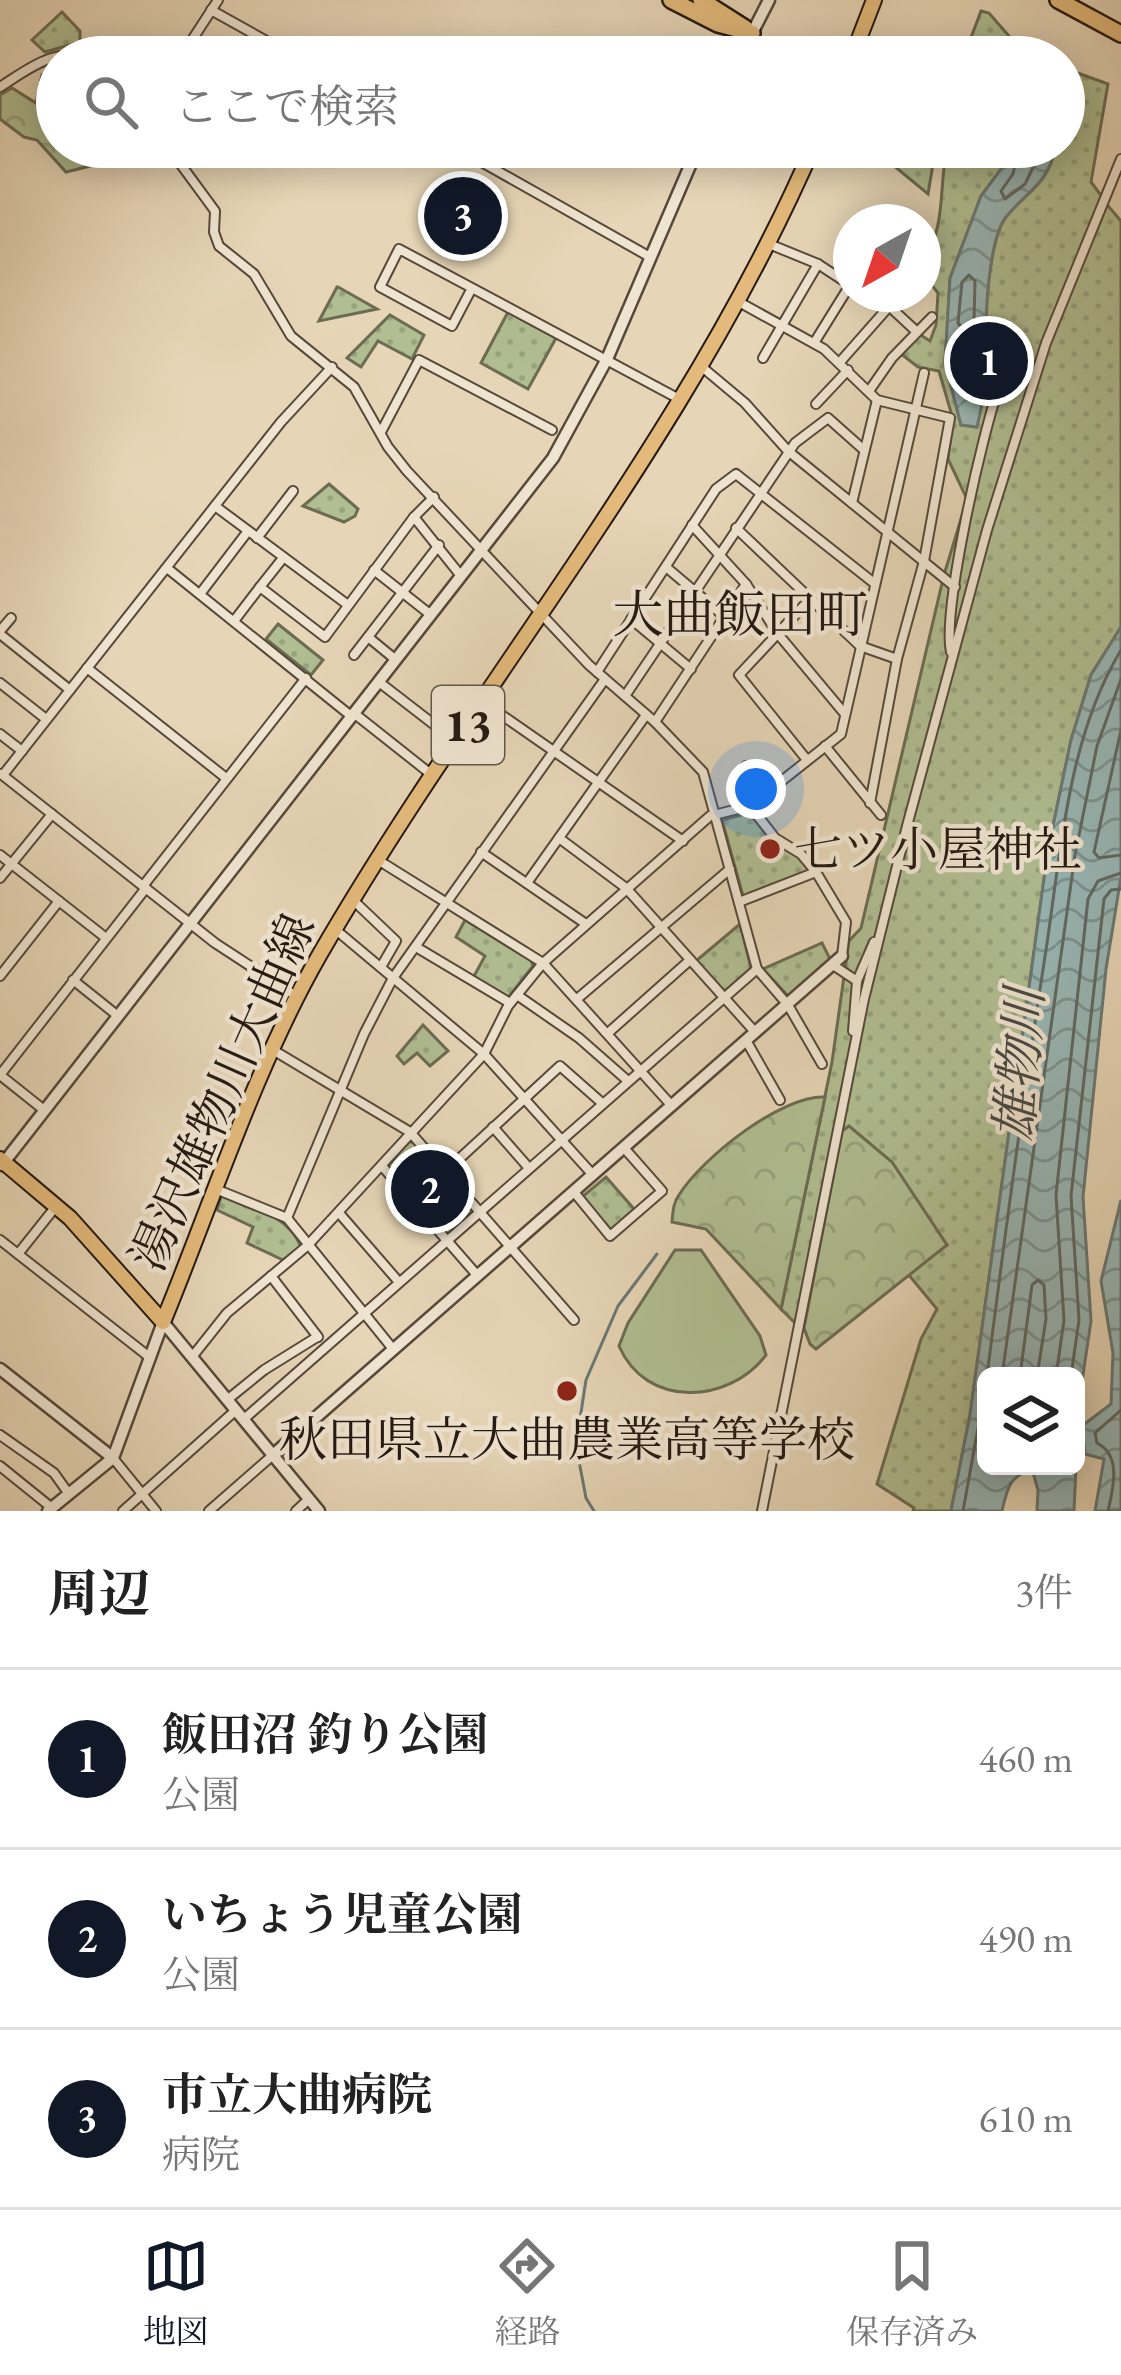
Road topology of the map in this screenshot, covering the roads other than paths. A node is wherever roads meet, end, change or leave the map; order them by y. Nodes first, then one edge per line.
1 (218, 0) edge
2 (671, 0) edge
3 (701, 0) edge
4 (769, 0) edge
5 (874, 0) edge
6 (1064, 3) edge
7 (211, 10) junction
8 (752, 33) junction
9 (1121, 34) edge
10 (194, 36) edge
11 (257, 36) edge
12 (750, 36) edge
13 (860, 36) edge
14 (36, 64) edge
15 (0, 87) edge
16 (1121, 159) edge
17 (183, 168) edge
18 (491, 168) edge
19 (689, 168) edge
20 (803, 168) edge
21 (769, 244) junction
22 (650, 257) junction
23 (818, 264) junction
24 (472, 288) junction
25 (739, 302) junction
26 (885, 312) edge
27 (896, 312) edge
28 (932, 316) dead end
29 (782, 326) junction
30 (917, 332) junction
31 (814, 343) junction
32 (986, 346) dead end
33 (763, 358) dead end
34 (607, 359) junction
35 (840, 362) junction
36 (702, 367) junction
37 (332, 368) junction
38 (848, 370) junction
39 (924, 373) dead end
40 (869, 392) junction
41 (682, 400) junction
42 (877, 400) junction
43 (816, 404) dead end
44 (914, 407) junction
45 (552, 430) dead end
46 (380, 434) junction
47 (865, 450) junction
48 (788, 451) junction
49 (293, 491) dead end
50 (760, 492) junction
51 (434, 497) junction
52 (852, 502) junction
53 (215, 506) junction
54 (414, 517) junction
55 (692, 526) junction
56 (736, 528) junction
57 (886, 531) junction
58 (252, 535) junction
59 (439, 545) junction
60 (484, 551) junction
61 (719, 555) junction
62 (283, 557) junction
63 (924, 561) junction
64 (977, 566) junction
65 (666, 567) junction
66 (166, 568) junction
67 (374, 570) junction
68 (462, 577) junction
69 (874, 583) junction
70 (746, 584) junction
71 (260, 587) junction
72 (955, 587) junction
73 (696, 591) junction
74 (403, 592) junction
75 (200, 594) junction
76 (810, 599) junction
77 (348, 605) junction
78 (431, 615) junction
79 (542, 615) junction
80 (725, 617) junction
81 (11, 618) dead end
82 (631, 619) junction
83 (234, 621) junction
84 (0, 633) edge
85 (778, 634) junction
86 (368, 637) junction
87 (660, 643) junction
88 (860, 646) junction
89 (354, 655) dead end
90 (952, 658) junction
91 (897, 659) junction
92 (396, 660) junction
93 (87, 668) junction
94 (691, 669) junction
95 (601, 675) junction
96 (307, 678) junction
97 (379, 682) junction
98 (0, 683) edge
99 (70, 690) junction
100 (625, 696) junction
101 (483, 703) junction
102 (845, 714) junction
103 (354, 715) junction
104 (651, 718) junction
105 (46, 719) junction
106 (0, 734) edge
107 (457, 741) junction
108 (825, 746) junction
109 (553, 750) junction
110 (22, 751) junction
111 (807, 760) junction
112 (746, 766) dead end
113 (1, 774) edge
114 (433, 776) junction
115 (226, 778) junction
116 (598, 783) junction
117 (767, 792) junction
118 (870, 803) junction
119 (750, 806) junction
120 (52, 814) junction
121 (717, 814) junction
122 (881, 815) dead end
123 (559, 838) junction
124 (683, 841) junction
125 (481, 852) junction
126 (0, 855) edge
127 (378, 860) junction
128 (11, 864) junction
129 (730, 869) junction
130 (816, 872) junction
131 (0, 878) edge
132 (527, 884) junction
133 (145, 887) junction
134 (626, 888) junction
135 (352, 900) junction
136 (59, 901) junction
137 (445, 902) junction
138 (739, 902) junction
139 (191, 924) junction
140 (586, 924) junction
141 (662, 927) junction
142 (335, 929) junction
143 (879, 936) junction
144 (106, 938) junction
145 (416, 947) junction
146 (690, 960) junction
147 (837, 960) junction
148 (543, 963) junction
149 (381, 968) junction
150 (757, 969) junction
151 (0, 976) edge
152 (393, 978) junction
153 (74, 980) junction
154 (856, 981) junction
155 (297, 997) junction
156 (723, 998) junction
157 (514, 999) junction
158 (577, 999) junction
159 (788, 1005) junction
160 (118, 1016) junction
161 (608, 1033) junction
162 (752, 1038) junction
163 (854, 1047) junction
164 (274, 1050) junction
165 (484, 1054) junction
166 (822, 1064) dead end
167 (641, 1070) junction
168 (0, 1075) edge
169 (628, 1081) junction
170 (339, 1091) junction
171 (524, 1099) junction
172 (780, 1100) dead end
173 (602, 1103) junction
174 (673, 1107) junction
175 (44, 1110) junction
176 (493, 1127) junction
177 (410, 1132) junction
178 (560, 1139) junction
179 (625, 1149) junction
180 (1, 1163) edge
181 (382, 1166) junction
182 (528, 1167) junction
183 (446, 1172) junction
184 (593, 1175) junction
185 (218, 1190) junction
186 (574, 1192) junction
187 (57, 1205) junction
188 (478, 1211) junction
189 (339, 1213) junction
190 (287, 1218) junction
191 (0, 1240) edge
192 (446, 1240) junction
193 (308, 1246) junction
194 (509, 1248) junction
195 (19, 1254) junction
196 (271, 1276) junction
197 (478, 1276) junction
198 (398, 1281) junction
199 (363, 1312) junction
200 (574, 1320) dead end
201 (163, 1322) junction
202 (317, 1337) junction
203 (325, 1346) junction
204 (393, 1348) junction
205 (148, 1356) junction
206 (192, 1357) junction
207 (0, 1370) edge
208 (235, 1410) junction
209 (0, 1435) edge
210 (273, 1454) junction
211 (113, 1458) junction
212 (0, 1466) edge
213 (142, 1494) junction
214 (69, 1495) junction
215 (309, 1499) junction
216 (50, 1510) edge
217 (123, 1511) edge
218 (156, 1511) edge
219 (209, 1511) edge
220 (296, 1511) edge
221 (319, 1511) edge
222 (762, 1511) edge

1 - 7 street
2 - 8 highway
3 - 8 highway
4 - 8 street
5 - 13 main road
6 - 9 highway
7 - 10 street
7 - 11 street
8 - 12 street
14 - 15 street
16 - 64 street
17 - 37 street
18 - 22 street
19 - 22 street
20 - 21 main road, 湯沢雄物川大曲線 / 13
21 - 23 street
21 - 25 main road, 湯沢雄物川大曲線 / 13
22 - 34 street
23 - 29 street
23 - 31 street
24 - 24 street
24 - 34 street
25 - 29 street
25 - 36 main road, 湯沢雄物川大曲線 / 13
26 - 35 street
27 - 30 street
28 - 30 street
29 - 31 street
29 - 33 street
30 - 40 street
31 - 35 street
32 - 72 street
34 - 41 street
34 - 60 street
35 - 38 street
36 - 41 main road, 湯沢雄物川大曲線 / 13
36 - 48 street
37 - 46 street
37 - 53 street
38 - 40 street
38 - 43 street
39 - 44 street
40 - 42 street
41 - 79 main road, 湯沢雄物川大曲線 / 13
42 - 44 street
42 - 47 street
44 - 57 street
44 - 63 street
45 - 46 street
46 - 51 street
47 - 48 street
47 - 52 street
48 - 50 street
48 - 52 street
49 - 58 street
50 - 55 street
50 - 56 street
50 - 69 street
51 - 54 street
51 - 60 street
52 - 57 street
53 - 58 street
53 - 66 street
54 - 59 street
54 - 67 street
55 - 61 street
55 - 65 street
56 - 61 street
56 - 76 street
57 - 63 street
57 - 69 street
58 - 62 street
58 - 75 street
59 - 68 street
59 - 74 street
60 - 68 street
60 - 79 street
61 - 70 street
61 - 73 street
62 - 71 street
62 - 77 street
63 - 72 street
63 - 91 street
64 - 72 street
64 - 90 street
65 - 73 street
65 - 82 street
66 - 75 street
66 - 93 street
67 - 74 street
67 - 77 street
68 - 78 street
69 - 88 street
70 - 80 street
70 - 85 street
71 - 77 street
71 - 83 street
72 - 90 street
73 - 80 street
73 - 87 street
74 - 78 street
74 - 86 street
75 - 83 street
76 - 85 street
76 - 88 street
78 - 92 street
79 - 95 street
79 - 101 main road, 湯沢雄物川大曲線 / 13
80 - 94 street
81 - 84 street
82 - 87 street
82 - 95 street
83 - 96 street
84 - 99 street
85 - 102 street
85 - 111 street
86 - 89 street
86 - 92 street
87 - 94 street
87 - 100 street
88 - 91 street
88 - 102 street
90 - 143 street
91 - 118 street
92 - 97 street
93 - 99 street
93 - 115 street
94 - 104 street
95 - 100 street
95 - 109 street
96 - 103 street
96 - 115 street
97 - 103 street
97 - 107 street
98 - 105 street
99 - 105 street
100 - 104 street
101 - 107 main road, 湯沢雄物川大曲線 / 13
101 - 109 street
102 - 108 street
103 - 114 street
103 - 139 street
104 - 116 street
104 - 121 street
105 - 110 street
106 - 110 street
107 - 114 main road, 湯沢雄物川大曲線 / 13
108 - 111 street
108 - 118 street
109 - 116 street
109 - 125 street
110 - 113 street
111 - 117 street
112 - 117 street
113 - 120 street
114 - 127 main road, 湯沢雄物川大曲線 / 13
115 - 133 street
116 - 123 street
116 - 124 street
117 - 119 street
118 - 122 street
119 - 121 street
119 - 130 street
120 - 128 street
120 - 133 street
121 - 124 street
121 - 129 street
123 - 132 street
123 - 134 street
124 - 134 street
125 - 132 street
125 - 137 street
126 - 128 street
127 - 135 main road, 湯沢雄物川大曲線 / 13
127 - 137 street
128 - 131 street
128 - 136 street
129 - 138 street
129 - 141 street
130 - 138 street
130 - 147 street
132 - 140 street
133 - 139 street
133 - 144 street
134 - 140 street
134 - 141 street
135 - 142 main road, 湯沢雄物川大曲線 / 13
135 - 149 street
136 - 144 street
136 - 151 street
137 - 145 street
137 - 148 street
138 - 150 street
139 - 155 street
139 - 160 street
140 - 148 street
141 - 146 street
141 - 158 street
142 - 149 street
142 - 155 main road, 湯沢雄物川大曲線 / 13
143 - 154 street
143 - 163 street
144 - 153 street
145 - 152 street
145 - 157 street
146 - 156 street
146 - 161 street
147 - 154 street
147 - 159 street
148 - 157 street
148 - 158 street
149 - 152 street
150 - 156 street
150 - 159 street
152 - 165 street
152 - 170 street
153 - 160 street
153 - 168 street
154 - 163 street
155 - 164 main road, 湯沢雄物川大曲線 / 13
156 - 162 street
156 - 167 street
157 - 165 street
157 - 169 street
158 - 161 street
159 - 162 street
159 - 166 street
160 - 175 street
161 - 167 street
162 - 172 street
162 - 174 street
163 - 222 street
164 - 170 street
164 - 185 main road, 湯沢雄物川大曲線 / 13
165 - 171 street
165 - 177 street
167 - 169 street
167 - 174 street
168 - 175 street
169 - 173 street
170 - 177 street
170 - 190 street
171 - 173 street
171 - 176 street
171 - 178 street
173 - 178 street
174 - 179 street
175 - 180 street
176 - 182 street
176 - 183 street
177 - 181 street
177 - 183 street
178 - 182 street
178 - 184 street
179 - 184 street
179 - 186 street
180 - 187 main road, 湯沢雄物川大曲線
181 - 189 street
181 - 192 street
182 - 188 street
183 - 188 street
184 - 186 street
185 - 190 street
185 - 201 main road, 湯沢雄物川大曲線 / 13
186 - 194 street
187 - 195 street
187 - 201 main road, 湯沢雄物川大曲線
188 - 192 street
188 - 194 street
189 - 193 street
189 - 198 street
190 - 193 street
191 - 195 street
192 - 197 street
192 - 198 street
193 - 196 street
193 - 199 street
194 - 197 street
194 - 200 street
195 - 205 street
196 - 202 street
196 - 206 street
197 - 204 street
198 - 199 street
199 - 203 street
199 - 204 street
201 - 205 street
201 - 206 street
202 - 203 street
202 - 208 street
203 - 208 street
204 - 210 street
205 - 211 street
206 - 208 street
207 - 211 street
208 - 210 street
208 - 213 street
209 - 214 street
210 - 215 street
210 - 219 street
211 - 213 street
211 - 214 street
212 - 216 street
213 - 217 street
213 - 218 street
214 - 216 street
215 - 220 street
215 - 221 street

